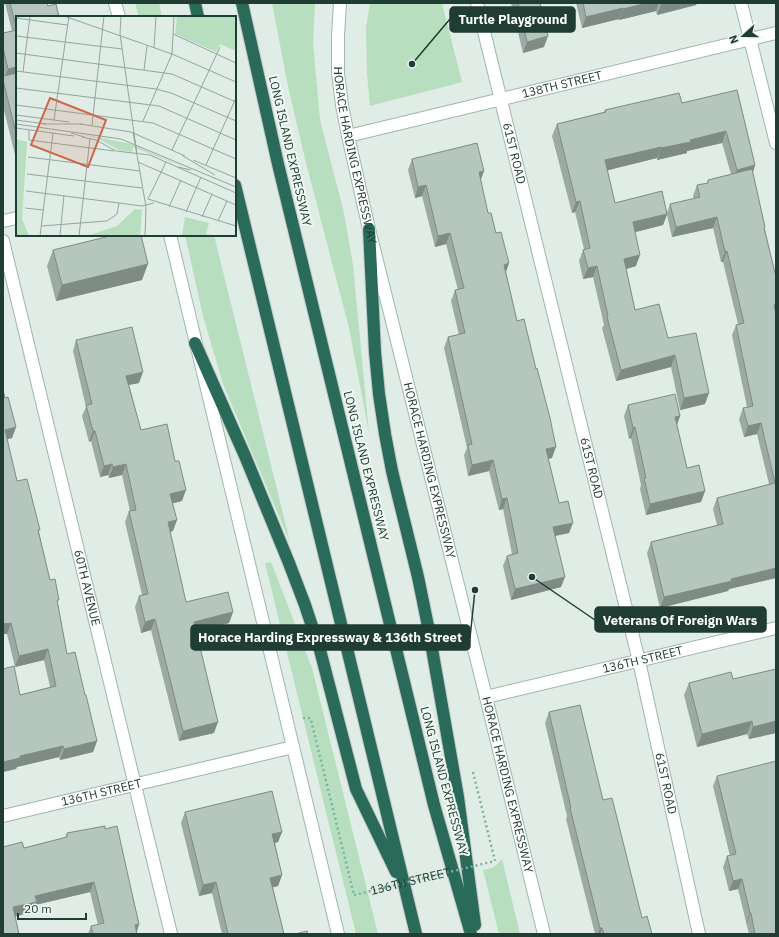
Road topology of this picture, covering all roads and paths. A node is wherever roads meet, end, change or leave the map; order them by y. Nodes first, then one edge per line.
1 (115, 3) edge
2 (195, 3) edge
3 (242, 3) edge
4 (340, 3) edge
5 (477, 3) edge
6 (741, 3) edge
7 (119, 16) edge
8 (198, 16) edge
9 (776, 33) edge
10 (751, 39) junction
11 (500, 99) junction
12 (348, 136) junction
13 (776, 142) edge
14 (236, 189) edge
15 (16, 218) edge
16 (3, 221) edge
17 (369, 229) junction
18 (170, 236) edge
19 (3, 241) edge
20 (195, 343) junction
21 (776, 628) edge
22 (639, 661) junction
23 (486, 697) junction
24 (301, 718) dead end
25 (293, 747) junction
26 (473, 770) dead end
27 (135, 784) junction
28 (3, 816) edge
29 (406, 895) junction
30 (171, 934) edge
31 (338, 934) edge
32 (416, 934) edge
33 (471, 934) edge
34 (476, 934) edge
35 (544, 934) edge
36 (699, 934) edge

1 - 7 street
2 - 8 highway
3 - 33 highway, LONG ISLAND EXPRESSWAY
4 - 12 street, HORACE HARDING EXPRESSWAY
5 - 11 street, 61ST ROAD
6 - 10 street
9 - 10 street, 138TH STREET
10 - 11 street, 138TH STREET
10 - 13 street
11 - 12 street, 138TH STREET
11 - 22 street, 61ST ROAD
12 - 17 street, HORACE HARDING EXPRESSWAY
14 - 29 highway
15 - 16 street
17 - 23 street, HORACE HARDING EXPRESSWAY
17 - 34 highway
18 - 20 street
19 - 27 street, 60TH AVENUE
20 - 25 street
20 - 29 highway
21 - 22 street, 136TH STREET
22 - 23 street, 136TH STREET
22 - 36 street, 61ST ROAD
23 - 35 street, HORACE HARDING EXPRESSWAY
24 - 26 path, 136TH STREET, bridge
25 - 27 street, 136TH STREET
25 - 31 street
27 - 28 street, 136TH STREET
27 - 30 street, 60TH AVENUE
29 - 32 highway

